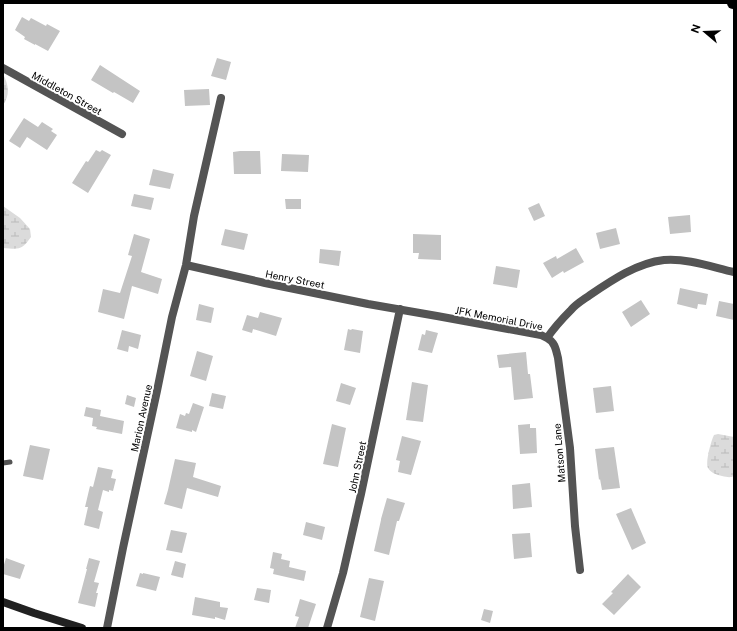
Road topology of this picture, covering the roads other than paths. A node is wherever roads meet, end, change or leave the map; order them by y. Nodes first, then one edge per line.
1 (3, 68) edge
2 (222, 98) dead end
3 (122, 134) dead end
4 (186, 265) junction
5 (734, 272) edge
6 (400, 310) junction
7 (547, 338) junction
8 (10, 462) dead end
9 (3, 463) edge
10 (580, 570) dead end
11 (3, 602) edge
12 (82, 628) edge
13 (107, 628) edge
14 (328, 628) edge

1 - 3 street, Middleton Street
2 - 4 street, Marion Avenue
4 - 6 street, Henry Street
4 - 13 street, Marion Avenue
5 - 7 street, JFK Memorial Drive
6 - 7 street, JFK Memorial Drive
6 - 14 street, John Street
7 - 10 street, Matson Lane
8 - 9 lane
11 - 12 street

